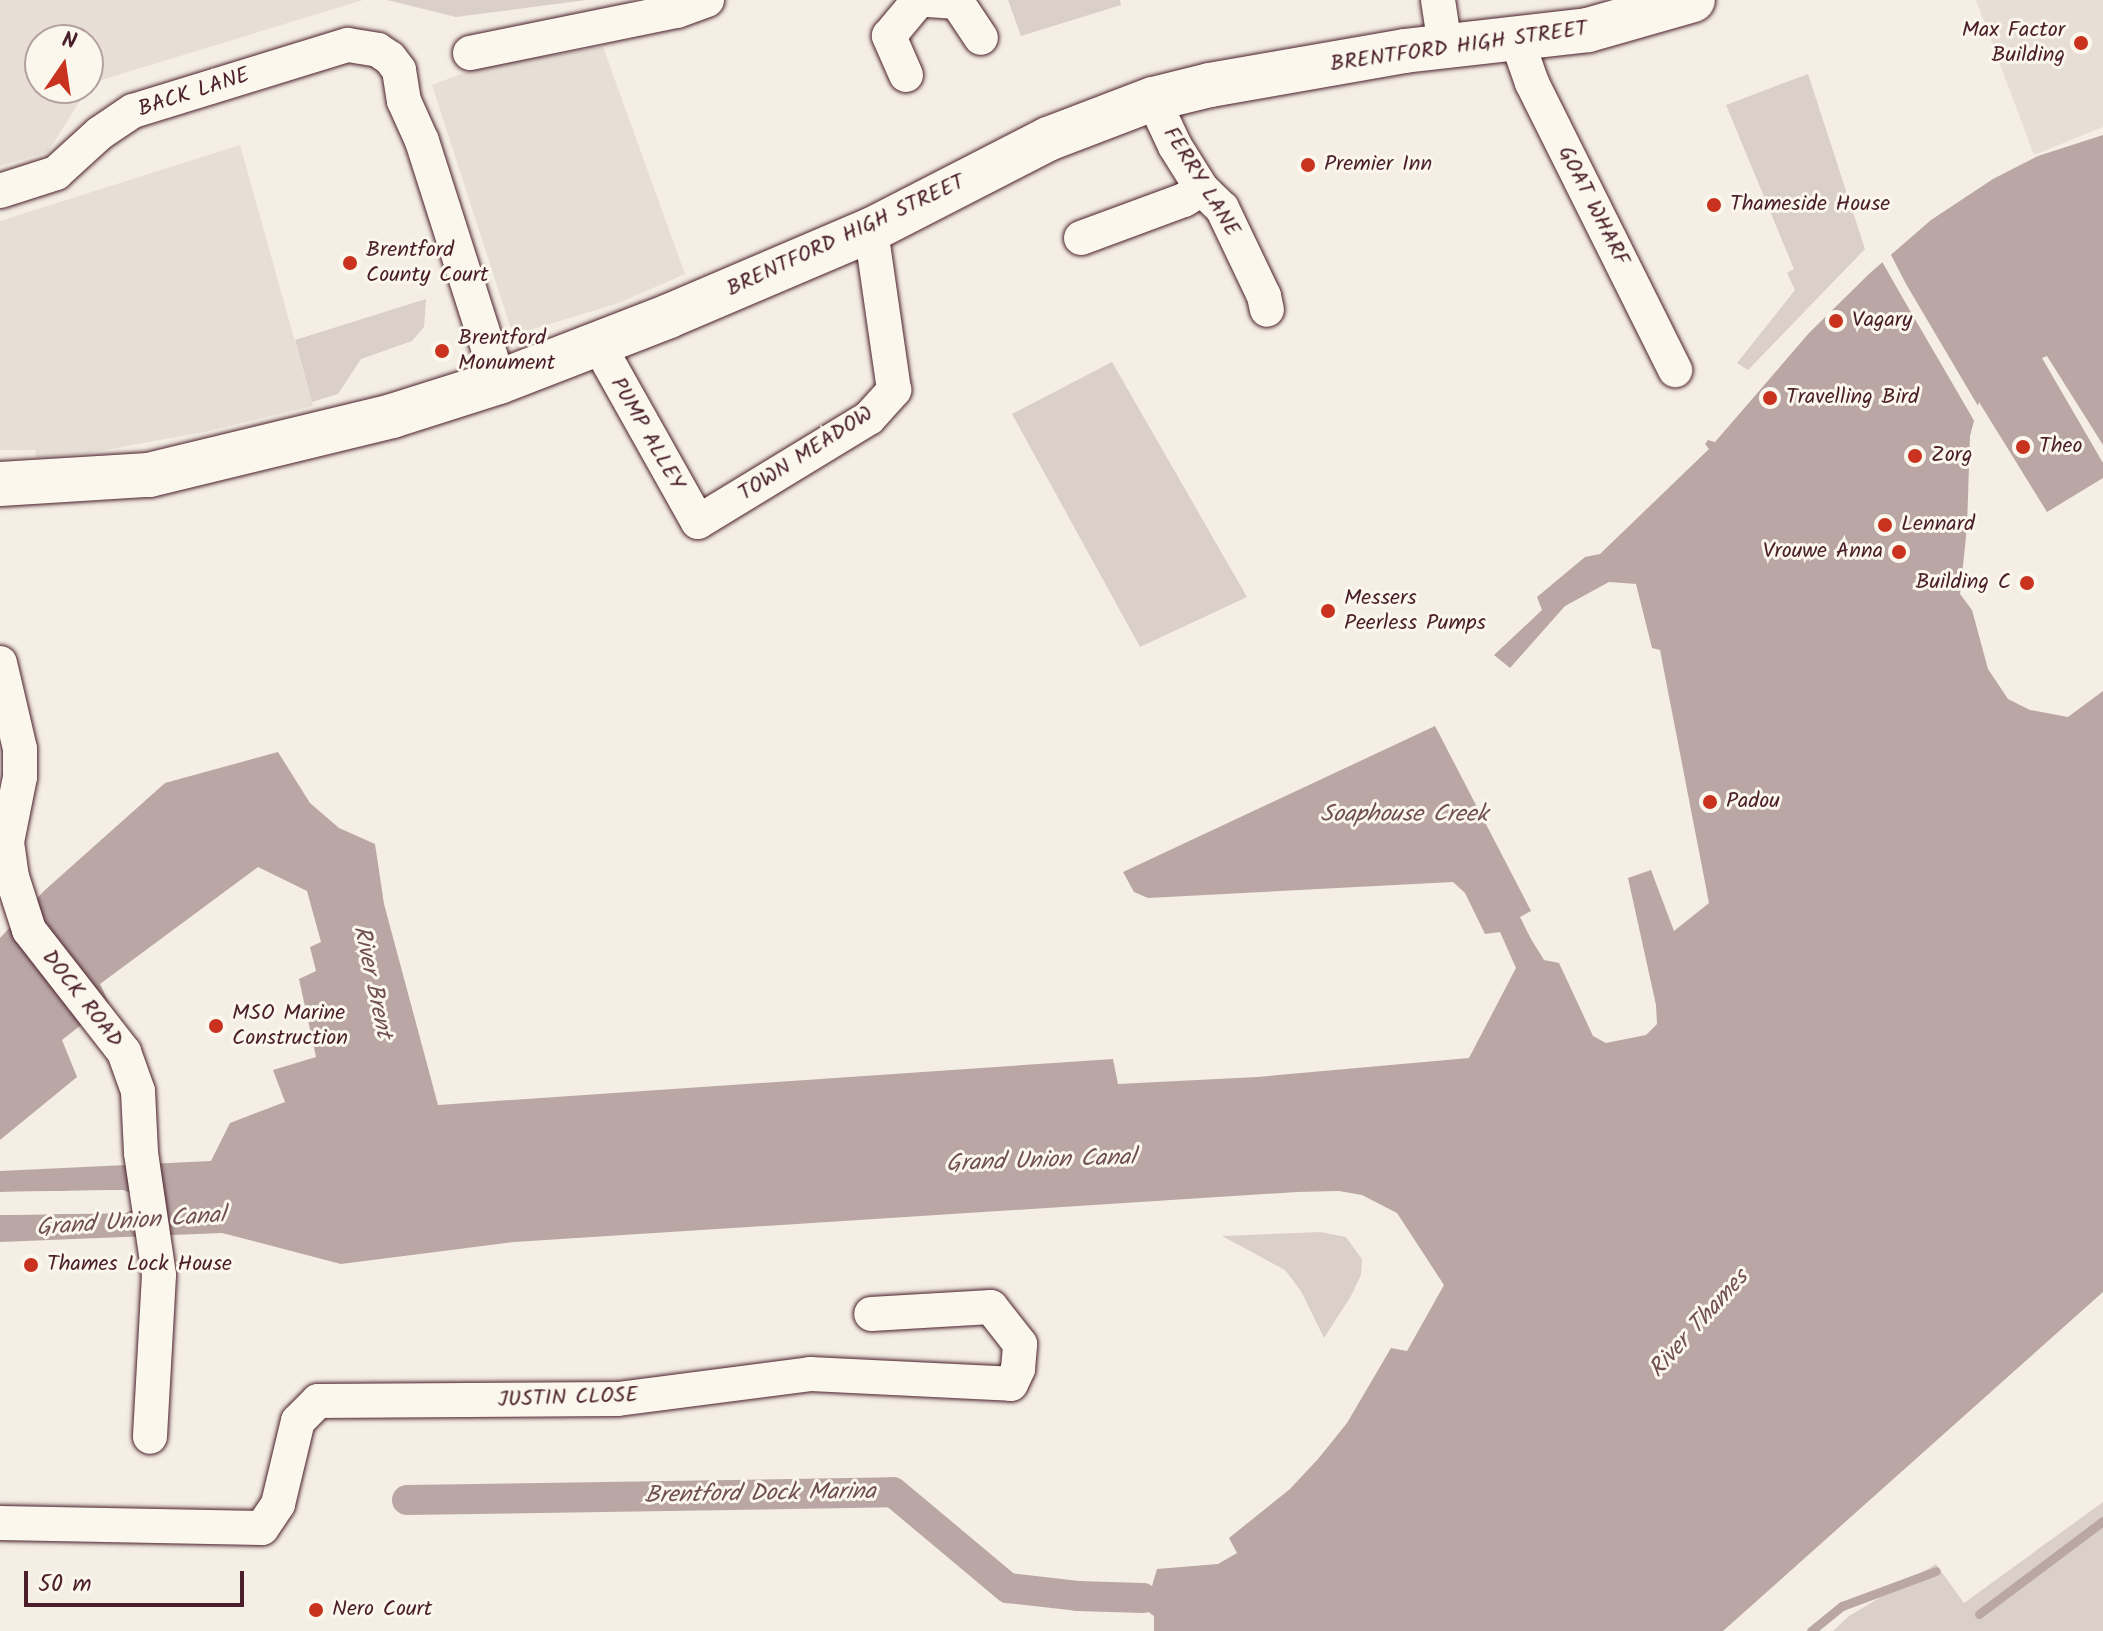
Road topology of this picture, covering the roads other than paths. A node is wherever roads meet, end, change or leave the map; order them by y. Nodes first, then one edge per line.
1 (707, 0) edge
2 (919, 0) edge
3 (928, 0) edge
4 (1438, 0) edge
5 (1693, 0) edge
6 (981, 38) dead end
7 (1517, 40) junction
8 (1445, 46) junction
9 (470, 53) dead end
10 (906, 75) dead end
11 (1153, 99) junction
12 (1202, 189) junction
13 (0, 191) edge
14 (871, 230) junction
15 (1081, 238) dead end
16 (1267, 310) dead end
17 (598, 344) junction
18 (1675, 370) dead end
19 (499, 382) junction
20 (0, 484) edge
21 (698, 522) joint
22 (0, 663) edge
23 (871, 1314) dead end
24 (150, 1437) dead end
25 (0, 1523) edge

1 - 9 street
2 - 10 street
3 - 6 street
4 - 8 street
5 - 7 main road, BRENTFORD HIGH STREET
7 - 8 main road, BRENTFORD HIGH STREET
7 - 18 street, GOAT WHARF
8 - 11 main road, BRENTFORD HIGH STREET
11 - 12 street, FERRY LANE
11 - 14 main road, BRENTFORD HIGH STREET
12 - 15 street
12 - 16 street, FERRY LANE
13 - 19 street, BACK LANE
14 - 17 main road, BRENTFORD HIGH STREET
14 - 21 street, TOWN MEADOW
17 - 19 main road, BRENTFORD HIGH STREET
17 - 21 street, PUMP ALLEY
19 - 20 main road, BRENTFORD HIGH STREET
22 - 24 street, DOCK ROAD
23 - 25 street, JUSTIN CLOSE

